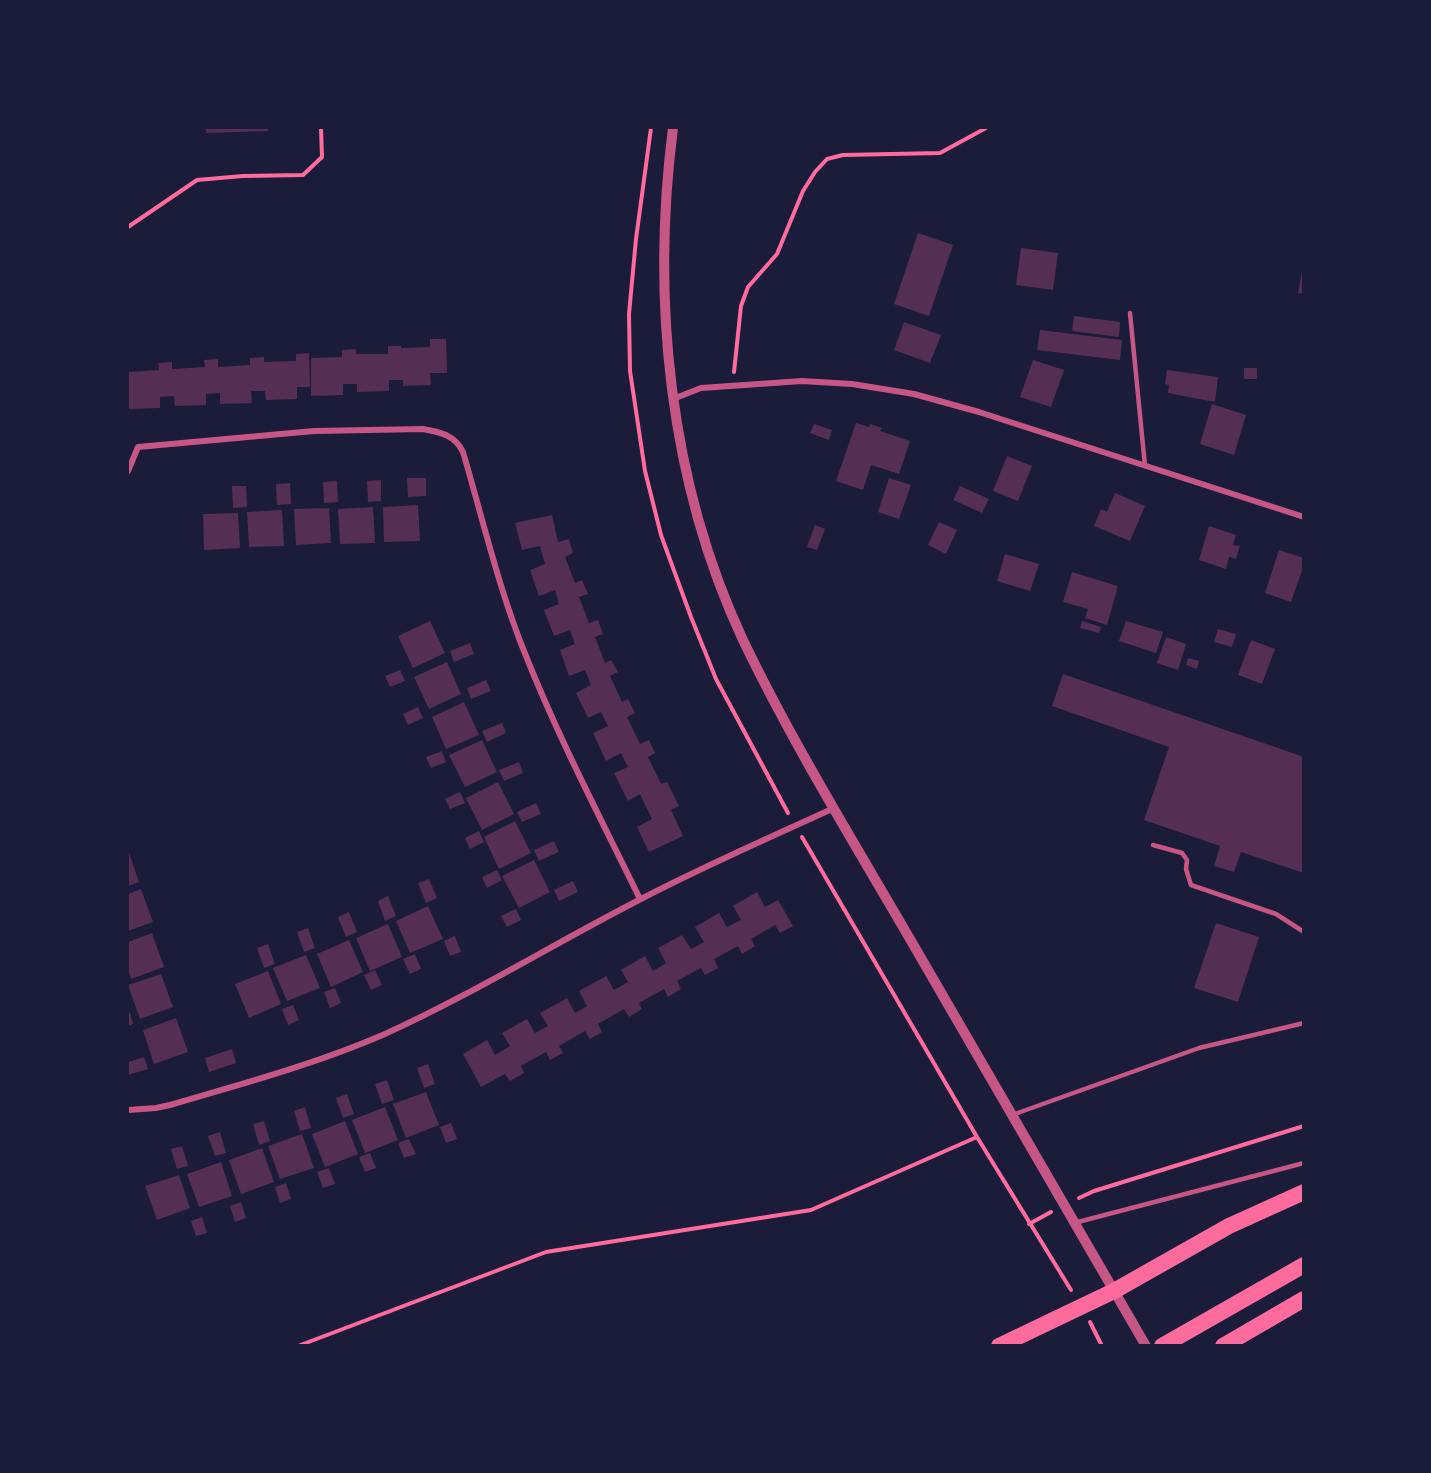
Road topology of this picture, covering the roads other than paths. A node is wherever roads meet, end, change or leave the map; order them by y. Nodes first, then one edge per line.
1 (673, 128) edge
2 (1130, 312) dead end
3 (673, 399) junction
4 (1145, 466) junction
5 (128, 471) edge
6 (1304, 517) edge
7 (834, 807) junction
8 (1153, 845) dead end
9 (640, 899) junction
10 (1304, 932) edge
11 (1304, 1023) edge
12 (128, 1110) edge
13 (1012, 1115) junction
14 (1304, 1162) edge
15 (1304, 1192) edge
16 (1074, 1223) junction
17 (1304, 1265) edge
18 (1114, 1291) junction
19 (1304, 1299) edge
20 (999, 1346) edge
21 (1146, 1346) edge
22 (1162, 1346) edge
23 (1223, 1346) edge

1 - 3 street
2 - 4 lane
3 - 4 street
3 - 7 street
4 - 6 street
5 - 9 street
7 - 9 street
7 - 13 street
8 - 10 lane
9 - 12 street
11 - 13 lane
13 - 16 street
14 - 16 lane
15 - 18 highway
16 - 18 street
17 - 22 highway
18 - 20 highway
18 - 21 street
19 - 23 highway

